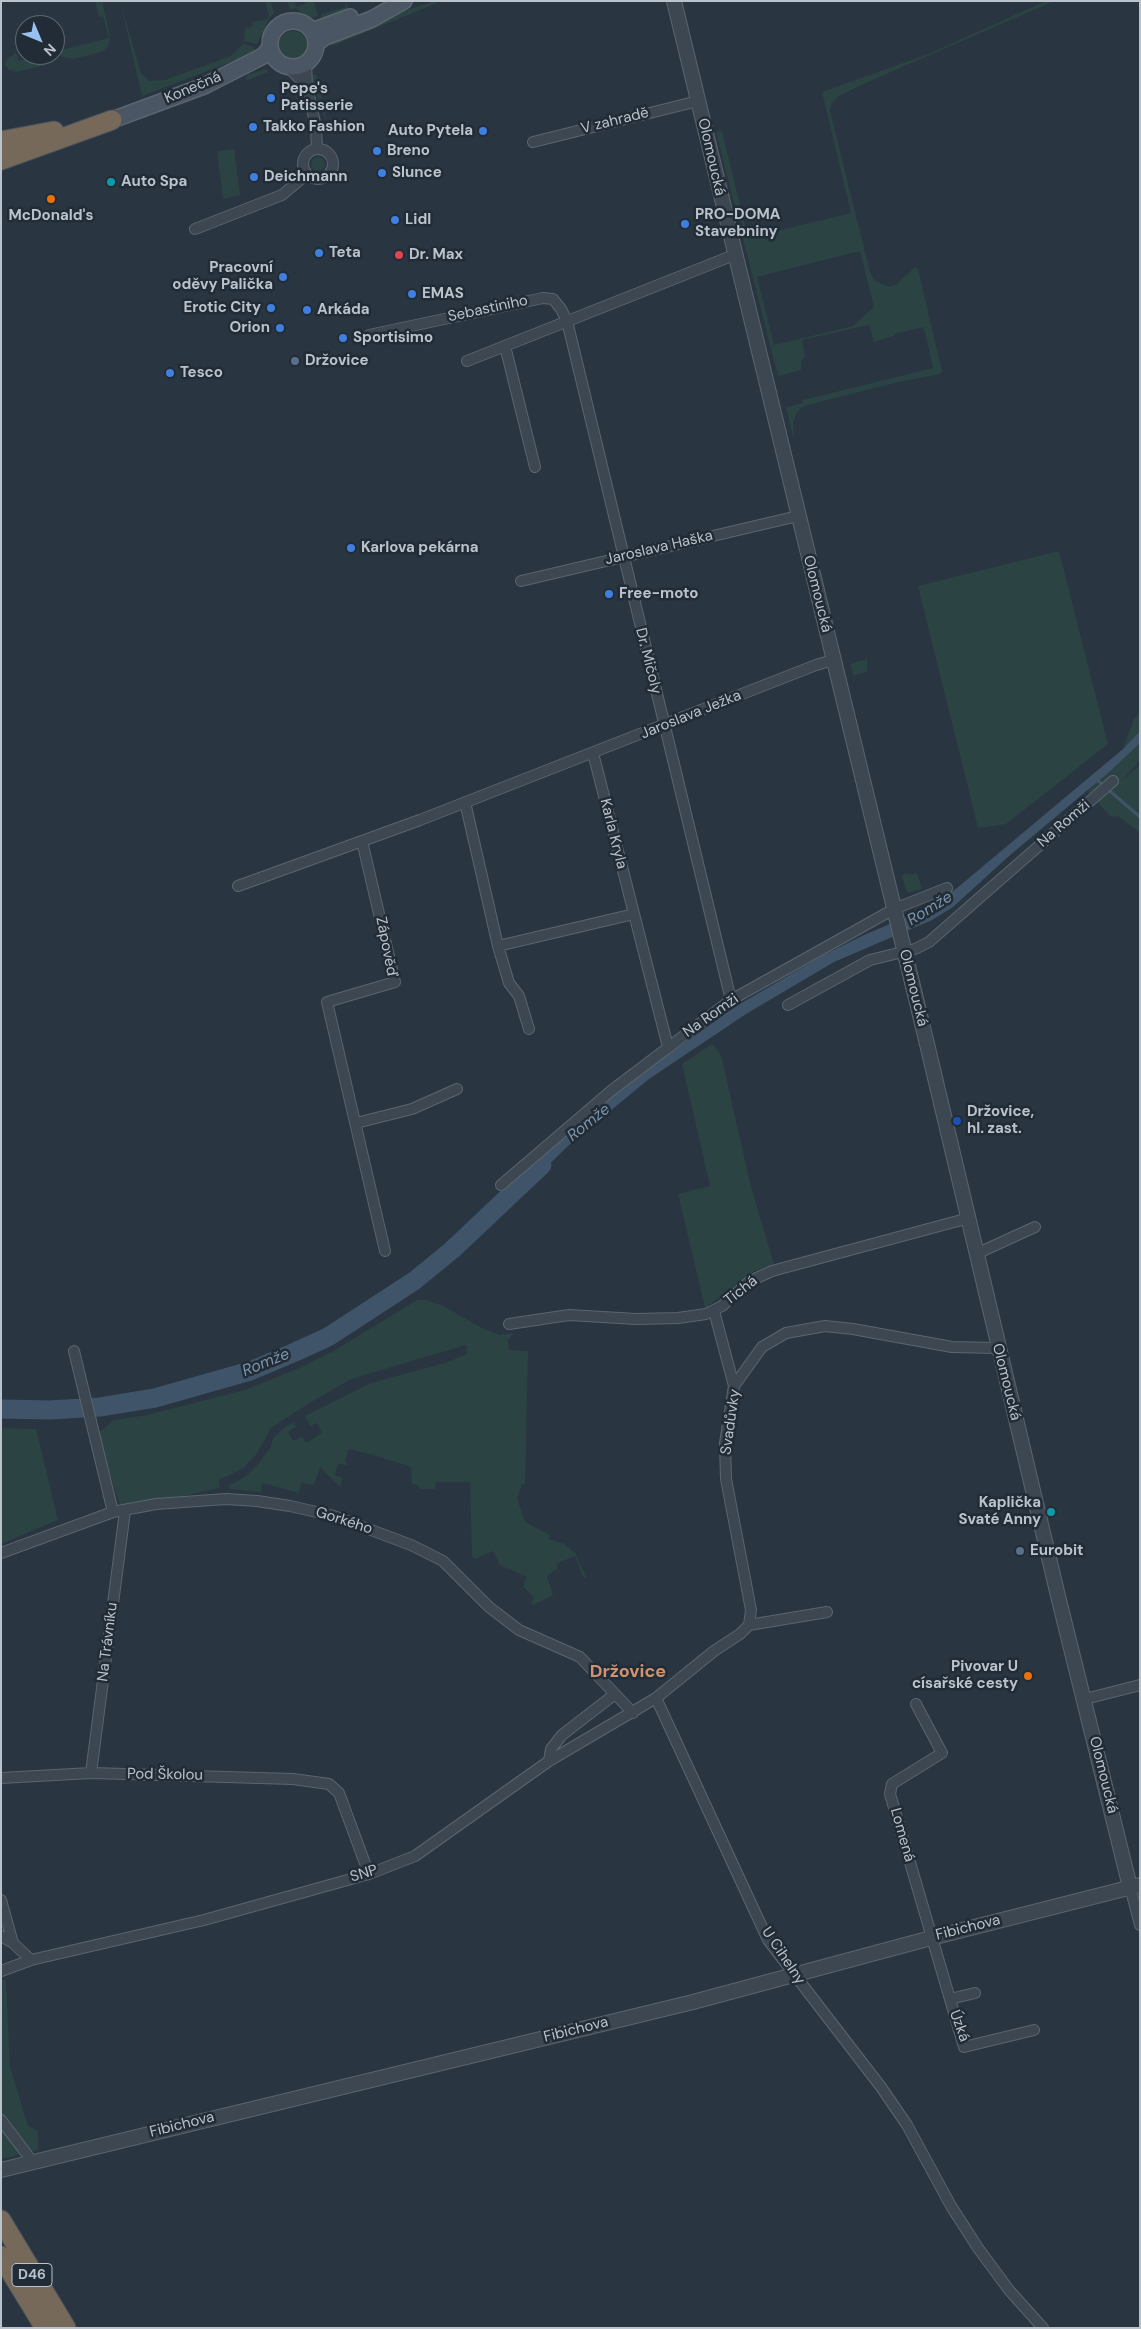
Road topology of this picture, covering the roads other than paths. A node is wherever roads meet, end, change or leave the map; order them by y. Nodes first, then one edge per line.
1 (403, 1) edge
2 (674, 1) edge
3 (314, 37) junction
4 (270, 48) junction
5 (306, 63) junction
6 (283, 64) junction
7 (204, 86) junction
8 (307, 86) junction
9 (698, 101) junction
10 (112, 120) junction
11 (87, 129) junction
12 (1, 141) edge
13 (533, 142) dead end
14 (317, 149) junction
15 (1, 160) edge
16 (1, 173) edge
17 (306, 174) junction
18 (195, 229) dead end
19 (734, 255) junction
20 (567, 322) junction
21 (369, 335) dead end
22 (505, 346) junction
23 (467, 361) dead end
24 (535, 467) dead end
25 (798, 516) junction
26 (622, 556) junction
27 (521, 581) dead end
28 (833, 660) junction
29 (664, 726) junction
30 (593, 753) junction
31 (1113, 781) dead end
32 (465, 802) junction
33 (362, 841) junction
34 (238, 886) dead end
35 (947, 888) dead end
36 (894, 909) junction
37 (634, 914) junction
38 (498, 946) junction
39 (903, 948) junction
40 (730, 1000) junction
41 (788, 1005) dead end
42 (529, 1029) dead end
43 (668, 1047) junction
44 (457, 1089) dead end
45 (356, 1123) junction
46 (501, 1185) dead end
47 (969, 1218) junction
48 (1035, 1227) dead end
49 (385, 1251) dead end
50 (976, 1254) junction
51 (714, 1311) junction
52 (509, 1324) dead end
53 (998, 1348) junction
54 (74, 1351) dead end
55 (734, 1386) junction
56 (125, 1511) junction
57 (113, 1512) junction
58 (1, 1553) edge
59 (827, 1612) dead end
60 (749, 1625) junction
61 (1140, 1685) edge
62 (616, 1694) junction
63 (656, 1698) junction
64 (1085, 1700) junction
65 (916, 1704) dead end
66 (632, 1713) junction
67 (549, 1761) junction
68 (91, 1773) junction
69 (1, 1778) edge
70 (369, 1874) junction
71 (1135, 1886) edge
72 (1, 1900) edge
73 (1140, 1926) edge
74 (1, 1936) edge
75 (931, 1938) junction
76 (14, 1943) junction
77 (31, 1960) junction
78 (1, 1971) edge
79 (795, 1975) junction
80 (975, 1993) dead end
81 (950, 1999) junction
82 (1034, 2030) dead end
83 (1, 2120) edge
84 (26, 2163) junction
85 (1, 2170) edge
86 (1, 2220) edge
87 (1, 2256) edge
88 (45, 2328) edge
89 (66, 2328) edge
90 (1043, 2328) edge

1 - 3 main road
2 - 9 street, Olomoucká
3 - 4 main road
3 - 5 main road
4 - 6 main road
4 - 7 main road, Konečná
5 - 6 main road
5 - 8 street
6 - 7 main road
6 - 8 street
7 - 10 main road, Konečná
8 - 14 street
9 - 13 street, V zahradě
9 - 19 street, Olomoucká
10 - 11 highway
10 - 12 highway
11 - 15 highway
11 - 16 highway
14 - 17 street
14 - 17 street
17 - 18 street
19 - 20 street
19 - 25 street, Olomoucká
20 - 21 street, Sebastiniho
20 - 22 street
20 - 26 street, Dr. Mičoly
22 - 23 street
22 - 24 street
25 - 26 street, Jaroslava Haška
25 - 28 street, Olomoucká
26 - 27 street, Jaroslava Haška
26 - 29 street, Dr. Mičoly
28 - 29 street, Jaroslava Ježka
28 - 36 street, Olomoucká
29 - 30 street, Jaroslava Ježka
29 - 40 street, Dr. Mičoly
30 - 32 street, Jaroslava Ježka
30 - 37 street, Karla Kryla
31 - 39 street, Na Romži
32 - 33 street, Jaroslava Ježka
32 - 38 street
33 - 34 street, Jaroslava Ježka
33 - 45 street, Zápověď
35 - 36 street, Na Romži
36 - 39 street, Olomoucká
36 - 40 street, Na Romži
37 - 38 street
37 - 43 street, Karla Kryla
38 - 42 street
39 - 41 street, Na Romži
39 - 47 street, Olomoucká
40 - 43 street, Na Romži
43 - 46 street, Na Romži
44 - 45 street
45 - 49 street, Zápověď
47 - 50 street, Olomoucká
47 - 51 street, Tichá
48 - 50 street
50 - 53 street, Olomoucká
51 - 52 street, Tichá
51 - 55 street
53 - 55 street, Svadůvky
53 - 64 street, Olomoucká
54 - 57 street
55 - 60 street, Svadůvky
56 - 57 street, Gorkého
56 - 62 street, Gorkého
56 - 68 street, Na Trávníku
57 - 58 street, Gorkého
59 - 60 street
60 - 63 street
61 - 64 street
62 - 66 street, Gorkého
62 - 67 street
63 - 66 street, SNP
63 - 79 street, U Cihelny
64 - 71 street, Olomoucká
65 - 75 street, Lomená
66 - 67 street, SNP
67 - 70 street, SNP
68 - 69 street, Pod Školou
68 - 70 street, Pod Školou
70 - 77 street, SNP
71 - 73 street
71 - 75 street, Fibichova
72 - 76 street
74 - 76 street
75 - 79 street, Fibichova
75 - 81 street, Úzká
76 - 77 street
77 - 78 street, SNP
79 - 84 street, Fibichova
79 - 90 street, U Cihelny
80 - 81 street
81 - 82 street, Úzká
83 - 84 street
84 - 85 street, Fibichova
86 - 89 highway, D46
87 - 88 highway, D46

